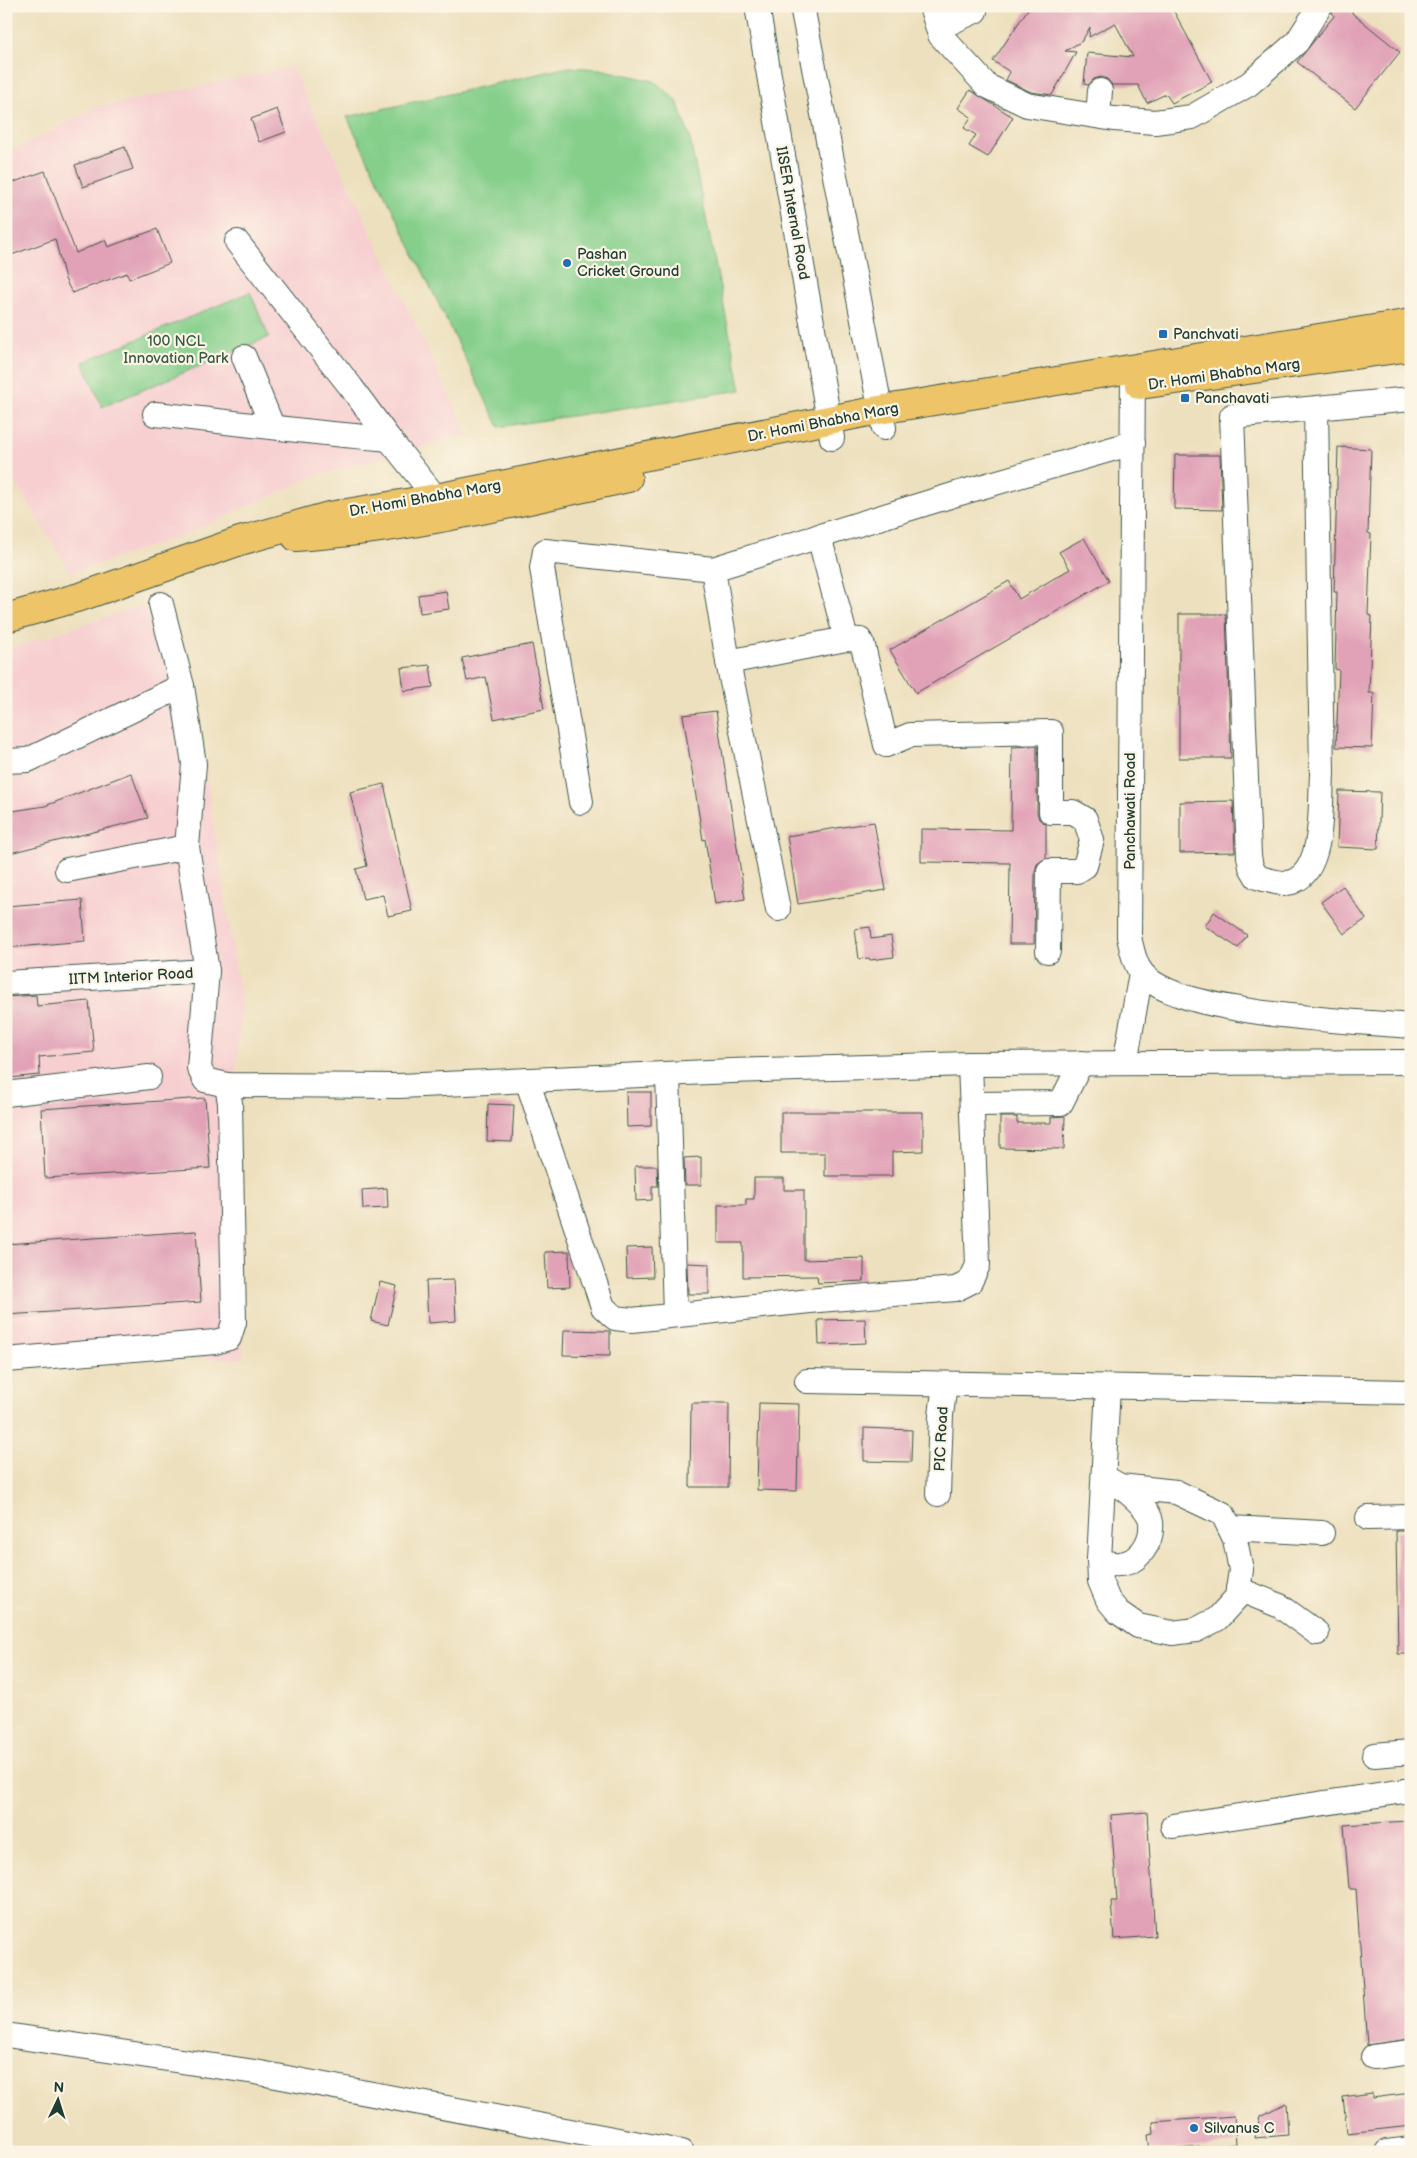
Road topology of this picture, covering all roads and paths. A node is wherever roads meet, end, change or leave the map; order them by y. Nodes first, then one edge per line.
1 (757, 6) edge
2 (802, 6) edge
3 (1320, 6) edge
4 (975, 11) dead end
5 (935, 17) edge
6 (1100, 91) dead end
7 (1098, 116) junction
8 (237, 242) dead end
9 (1411, 323) edge
10 (1411, 347) edge
11 (244, 357) dead end
12 (1133, 377) junction
13 (1411, 398) edge
14 (1316, 408) junction
15 (155, 414) dead end
16 (882, 419) junction
17 (272, 426) junction
18 (831, 429) junction
19 (389, 439) junction
20 (1133, 443) junction
21 (445, 507) junction
22 (819, 536) junction
23 (713, 569) junction
24 (162, 604) dead end
25 (6, 618) edge
26 (846, 639) junction
27 (728, 662) junction
28 (182, 686) junction
29 (6, 762) edge
30 (582, 802) dead end
31 (1092, 840) junction
32 (1130, 840) junction
33 (187, 847) junction
34 (67, 870) dead end
35 (778, 910) dead end
36 (1048, 951) dead end
37 (207, 971) junction
38 (1141, 973) junction
39 (6, 983) edge
40 (1411, 1026) edge
41 (1411, 1062) edge
42 (1082, 1063) junction
43 (1125, 1063) junction
44 (970, 1064) junction
45 (668, 1074) junction
46 (148, 1077) dead end
47 (527, 1080) junction
48 (216, 1082) junction
49 (6, 1094) edge
50 (972, 1104) junction
51 (675, 1316) junction
52 (6, 1360) edge
53 (807, 1382) dead end
54 (945, 1384) junction
55 (1108, 1387) junction
56 (1411, 1392) edge
57 (1112, 1482) junction
58 (938, 1494) dead end
59 (1411, 1517) edge
60 (1368, 1518) dead end
61 (1230, 1528) junction
62 (1322, 1533) dead end
63 (1099, 1560) junction
64 (1238, 1589) junction
65 (1317, 1633) dead end
66 (1411, 1752) edge
67 (1374, 1755) dead end
68 (1411, 1790) edge
69 (1173, 1826) dead end
70 (6, 2035) edge
71 (1411, 2052) edge
72 (1373, 2057) dead end
73 (1411, 2149) edge
74 (682, 2152) edge
75 (1387, 2152) edge

1 - 18 street, IISER Internal Road
2 - 16 street
3 - 7 street
4 - 5 street
5 - 7 street
6 - 7 street
8 - 19 street
9 - 12 main road, Dr. Homi Bhabha Marg
10 - 12 main road, Dr. Homi Bhabha Marg
11 - 17 street
12 - 16 main road, Dr. Homi Bhabha Marg
12 - 20 street, Panchawati Road
13 - 14 street
14 - 14 street
15 - 17 street
16 - 18 main road, Dr. Homi Bhabha Marg
17 - 19 street
18 - 21 main road, Dr. Homi Bhabha Marg
19 - 21 street
20 - 22 street
20 - 32 street, Panchawati Road
21 - 25 main road, Dr. Homi Bhabha Marg
22 - 23 street
22 - 26 street
23 - 27 street
23 - 30 street
24 - 28 street
26 - 27 street
26 - 31 street
27 - 35 street
28 - 29 street
28 - 33 street
31 - 32 street
31 - 36 street
32 - 38 street, Panchawati Road
33 - 34 street
33 - 37 street
37 - 39 street, IITM Interior Road
37 - 48 street, IITM Interior Road
38 - 40 street, Panchawati Road
38 - 43 street
41 - 43 street
42 - 43 street
42 - 44 street
42 - 50 street
44 - 45 street
44 - 50 street
45 - 47 street
45 - 51 street
46 - 49 street
47 - 48 street
47 - 51 street
48 - 52 street, IITM Interior Road
50 - 51 street
53 - 54 street
54 - 55 street
54 - 58 street, PIC Road
55 - 56 street
55 - 57 street
57 - 61 street
57 - 63 street
57 - 63 street
59 - 60 street
61 - 62 street
61 - 64 street
63 - 64 street
64 - 65 street
66 - 67 street
68 - 69 street
70 - 74 street
71 - 72 street
73 - 75 street

